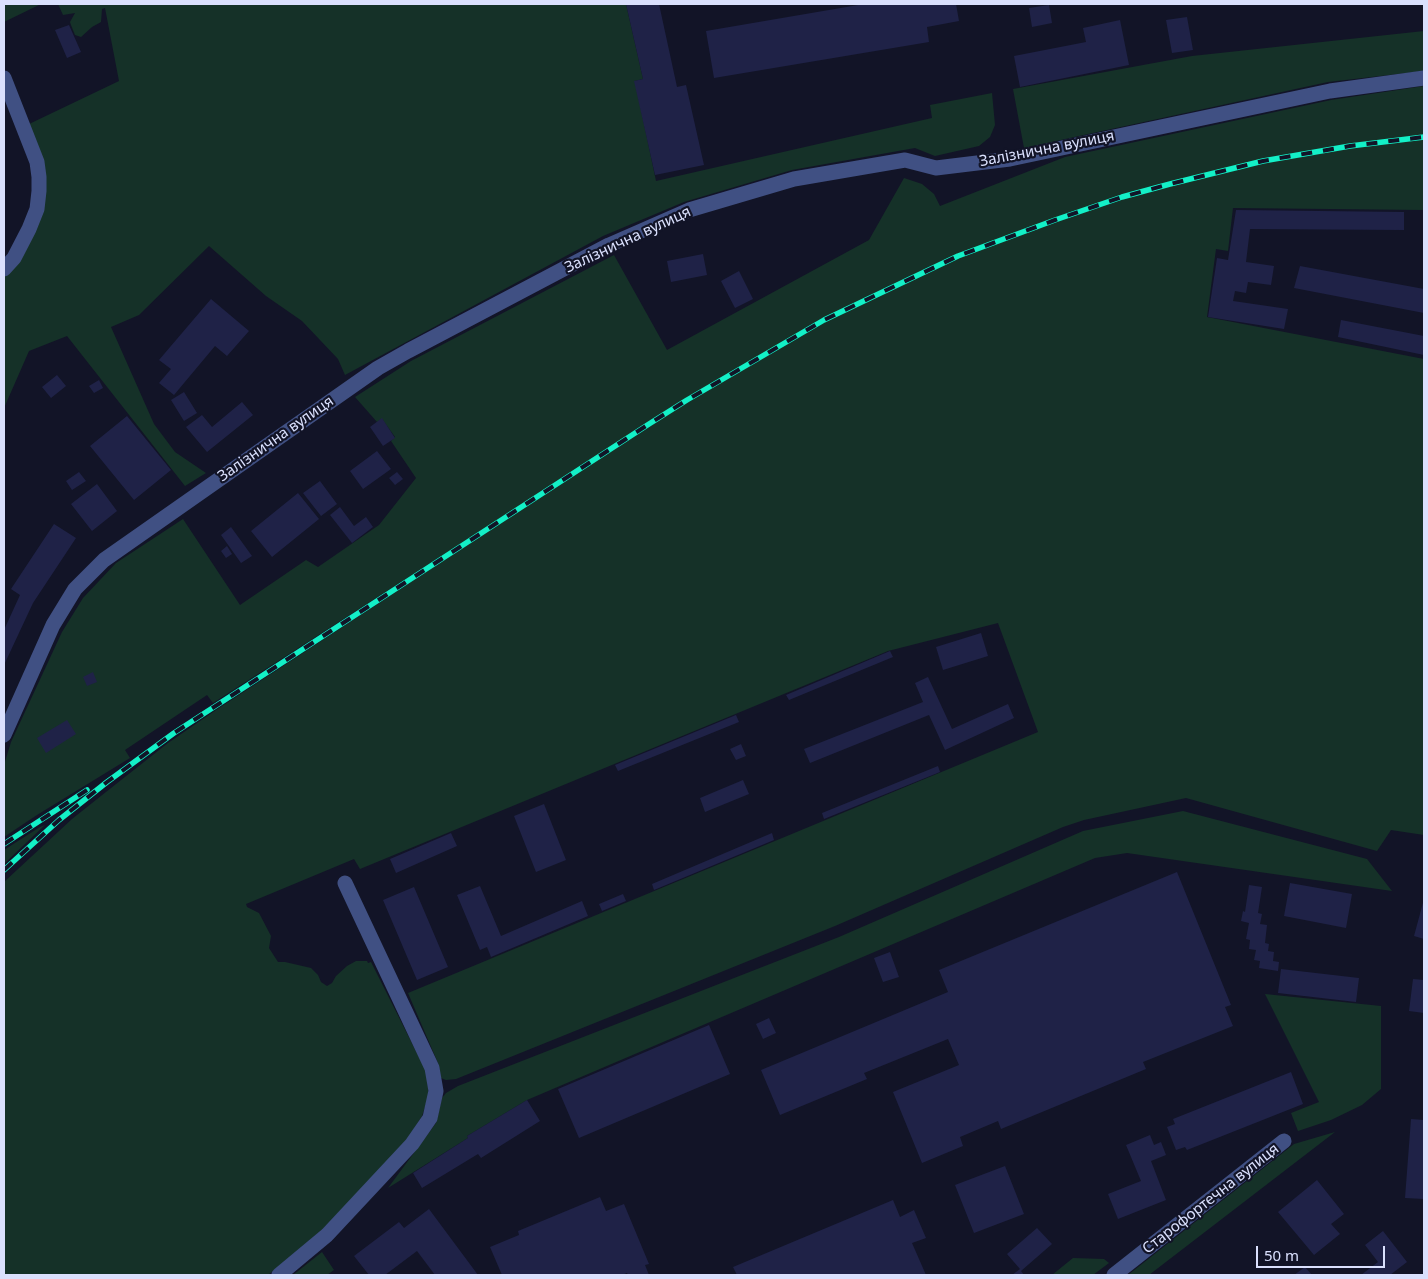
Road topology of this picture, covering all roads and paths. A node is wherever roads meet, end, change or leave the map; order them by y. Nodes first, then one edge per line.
1 (4, 78) edge
2 (1424, 78) edge
3 (4, 269) edge
4 (4, 735) edge
5 (345, 884) dead end
6 (1284, 1141) dead end
7 (280, 1275) edge
8 (1114, 1275) edge

1 - 3 street
2 - 4 street, Залізнична вулиця
5 - 7 street
6 - 8 street, Старофортечна вулиця

